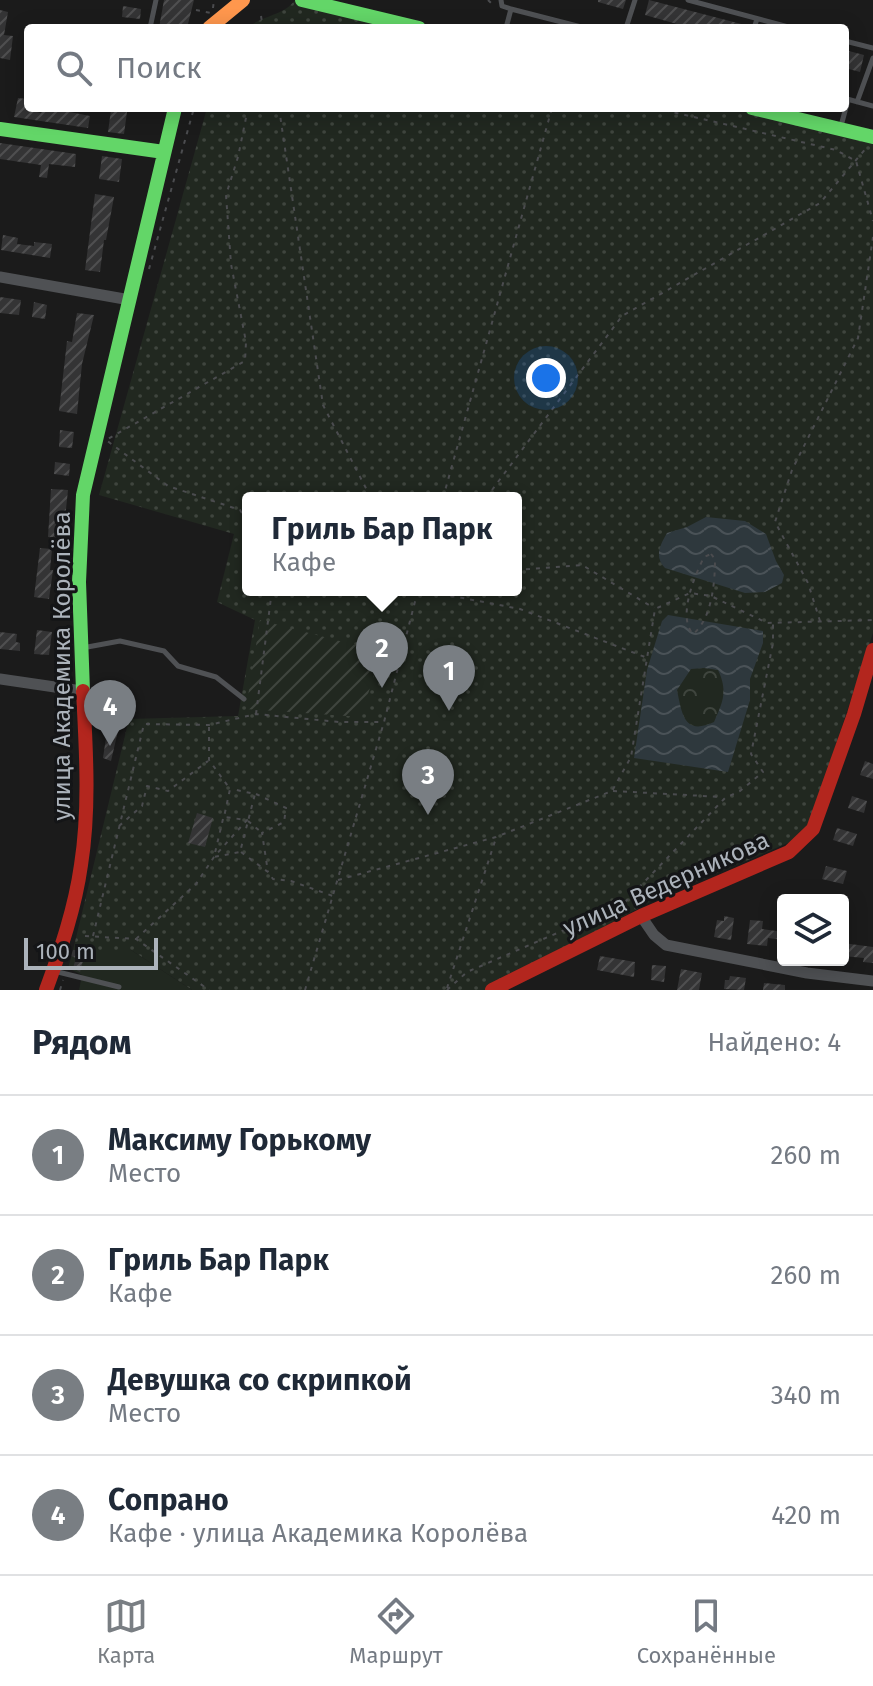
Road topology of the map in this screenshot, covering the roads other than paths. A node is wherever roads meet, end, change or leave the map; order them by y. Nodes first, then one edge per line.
1 (156, 0) edge
2 (226, 0) edge
3 (243, 0) edge
4 (302, 0) edge
5 (501, 0) edge
6 (635, 0) edge
7 (688, 0) edge
8 (511, 9) junction
9 (757, 19) junction
10 (213, 23) edge
11 (151, 24) edge
12 (402, 24) edge
13 (507, 24) edge
14 (569, 24) edge
15 (627, 24) edge
16 (755, 24) edge
17 (776, 24) edge
18 (849, 42) edge
19 (873, 48) edge
20 (873, 58) edge
21 (849, 100) edge
22 (857, 102) junction
23 (873, 106) edge
24 (174, 112) edge
25 (769, 112) edge
26 (843, 112) edge
27 (0, 129) edge
28 (840, 129) junction
29 (873, 138) edge
30 (164, 152) junction
31 (0, 277) edge
32 (130, 300) junction
33 (81, 649) junction
34 (873, 650) edge
35 (0, 679) edge
36 (82, 691) junction
37 (244, 699) dead end
38 (641, 916) junction
39 (59, 972) junction
40 (873, 981) edge
41 (119, 987) dead end
42 (46, 990) edge
43 (492, 990) edge

1 - 11 lane
2 - 10 street
3 - 10 street
4 - 12 street
5 - 8 lane
6 - 15 lane
7 - 9 lane
8 - 13 lane
8 - 14 lane
9 - 16 lane
9 - 17 lane
18 - 19 lane
20 - 22 lane
21 - 22 lane
22 - 23 lane
24 - 30 street, улица Академика Королёва
25 - 28 street
26 - 28 lane
27 - 30 street
28 - 29 street
30 - 32 street, улица Академика Королёва
31 - 32 street
32 - 33 street, улица Академика Королёва
33 - 36 street, улица Академика Королёва
33 - 37 lane
34 - 38 street, улица Ведерникова
35 - 36 street
36 - 39 street, улица Академика Королёва
38 - 40 street
38 - 43 street, улица Ведерникова
39 - 41 lane
39 - 42 street, улица Академика Королёва

